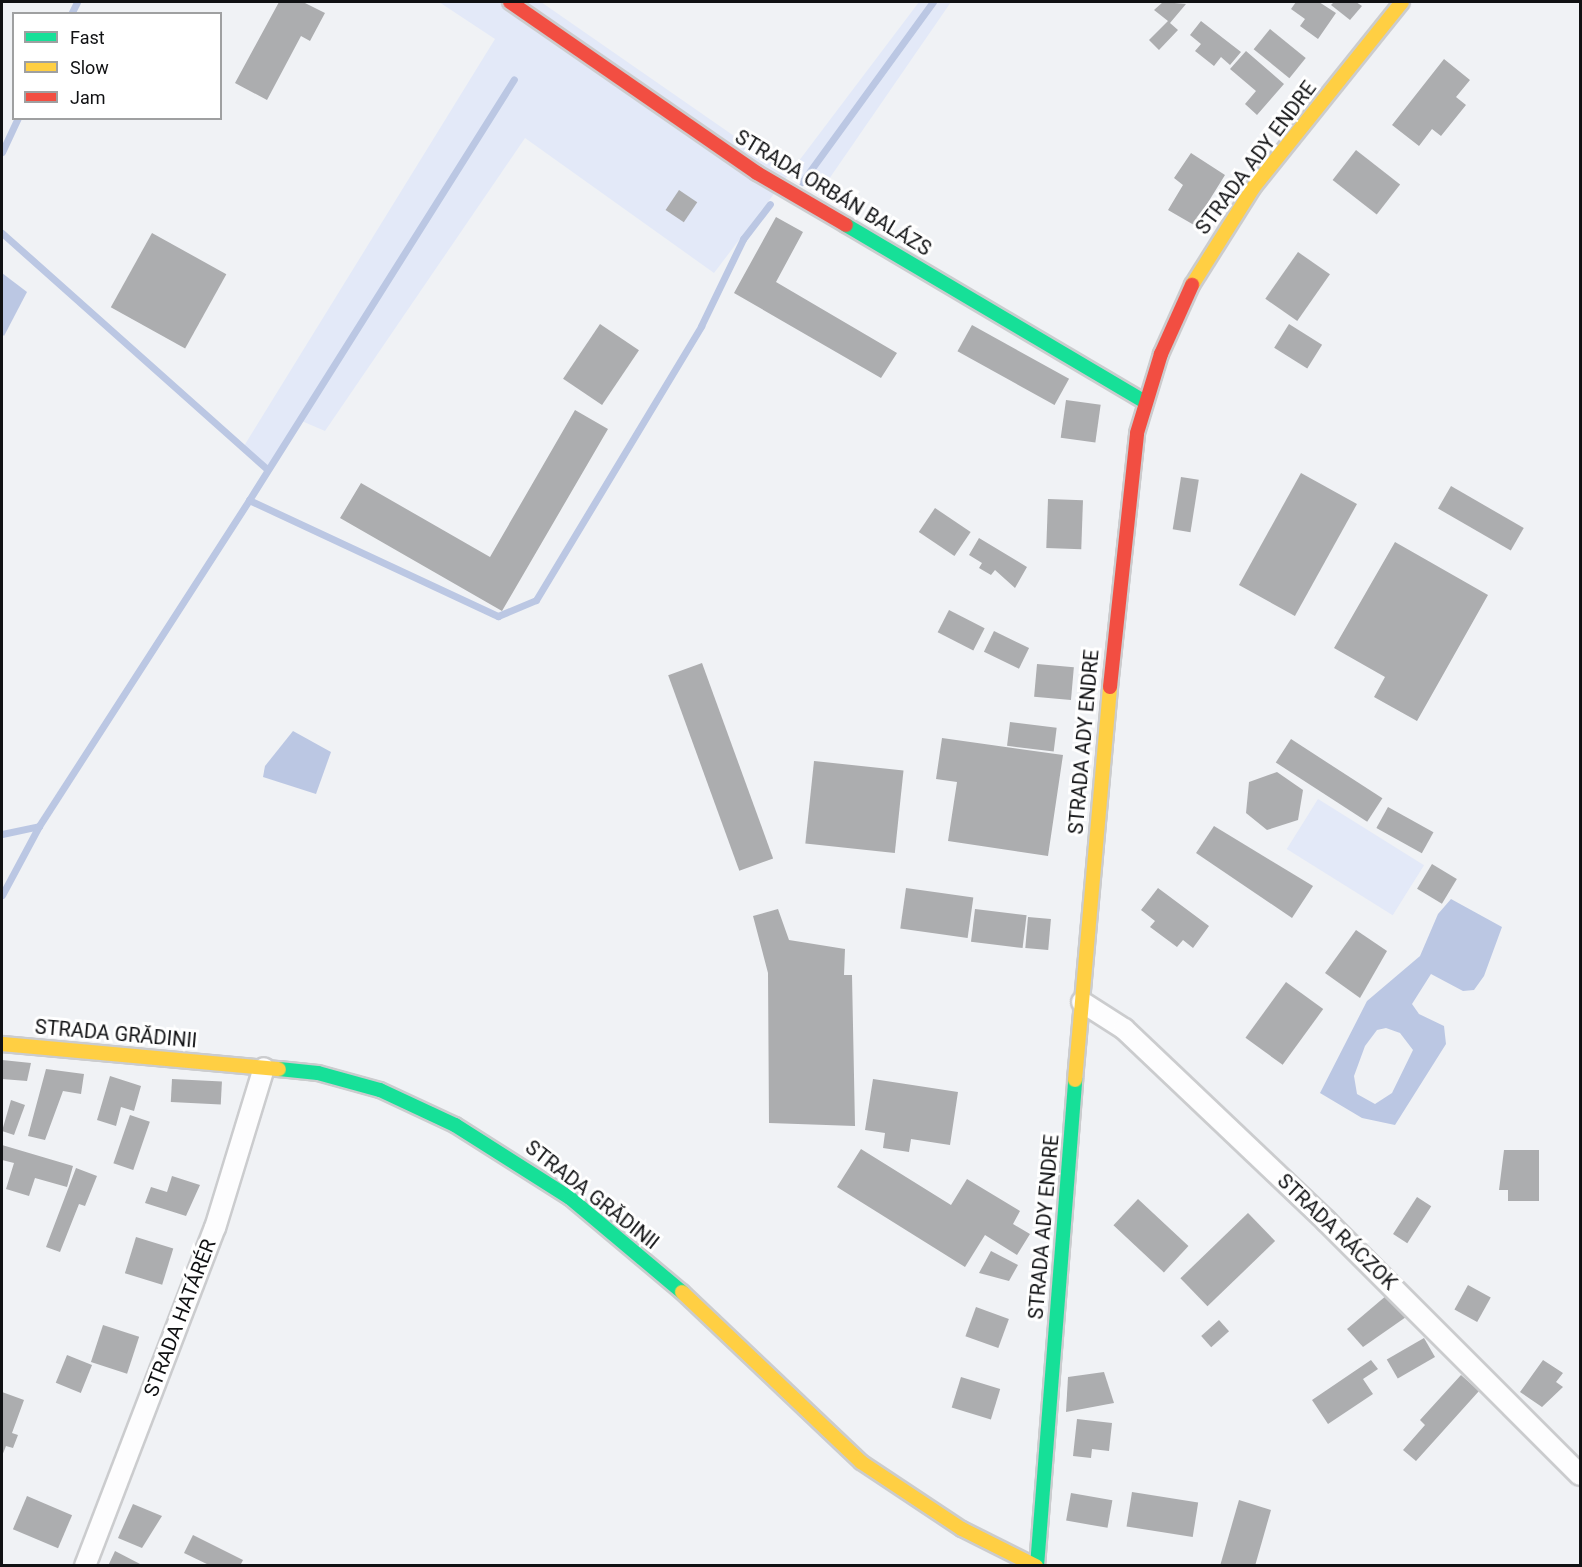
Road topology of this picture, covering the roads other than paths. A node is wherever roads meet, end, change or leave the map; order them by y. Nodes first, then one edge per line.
1 (510, 2) edge
2 (1402, 2) edge
3 (1145, 402) junction
4 (1082, 1002) junction
5 (2, 1044) edge
6 (264, 1068) junction
7 (1581, 1475) edge
8 (85, 1566) edge
9 (1037, 1566) edge

1 - 3 street, STRADA ORBÁN BALÁZS
2 - 3 street, STRADA ADY ENDRE
3 - 4 street, STRADA ADY ENDRE
4 - 7 street, STRADA RÁCZOK
4 - 9 street, STRADA ADY ENDRE
5 - 6 street, STRADA GRĂDINII
6 - 8 street, STRADA HATÁRÉR
6 - 9 street, STRADA GRĂDINII

